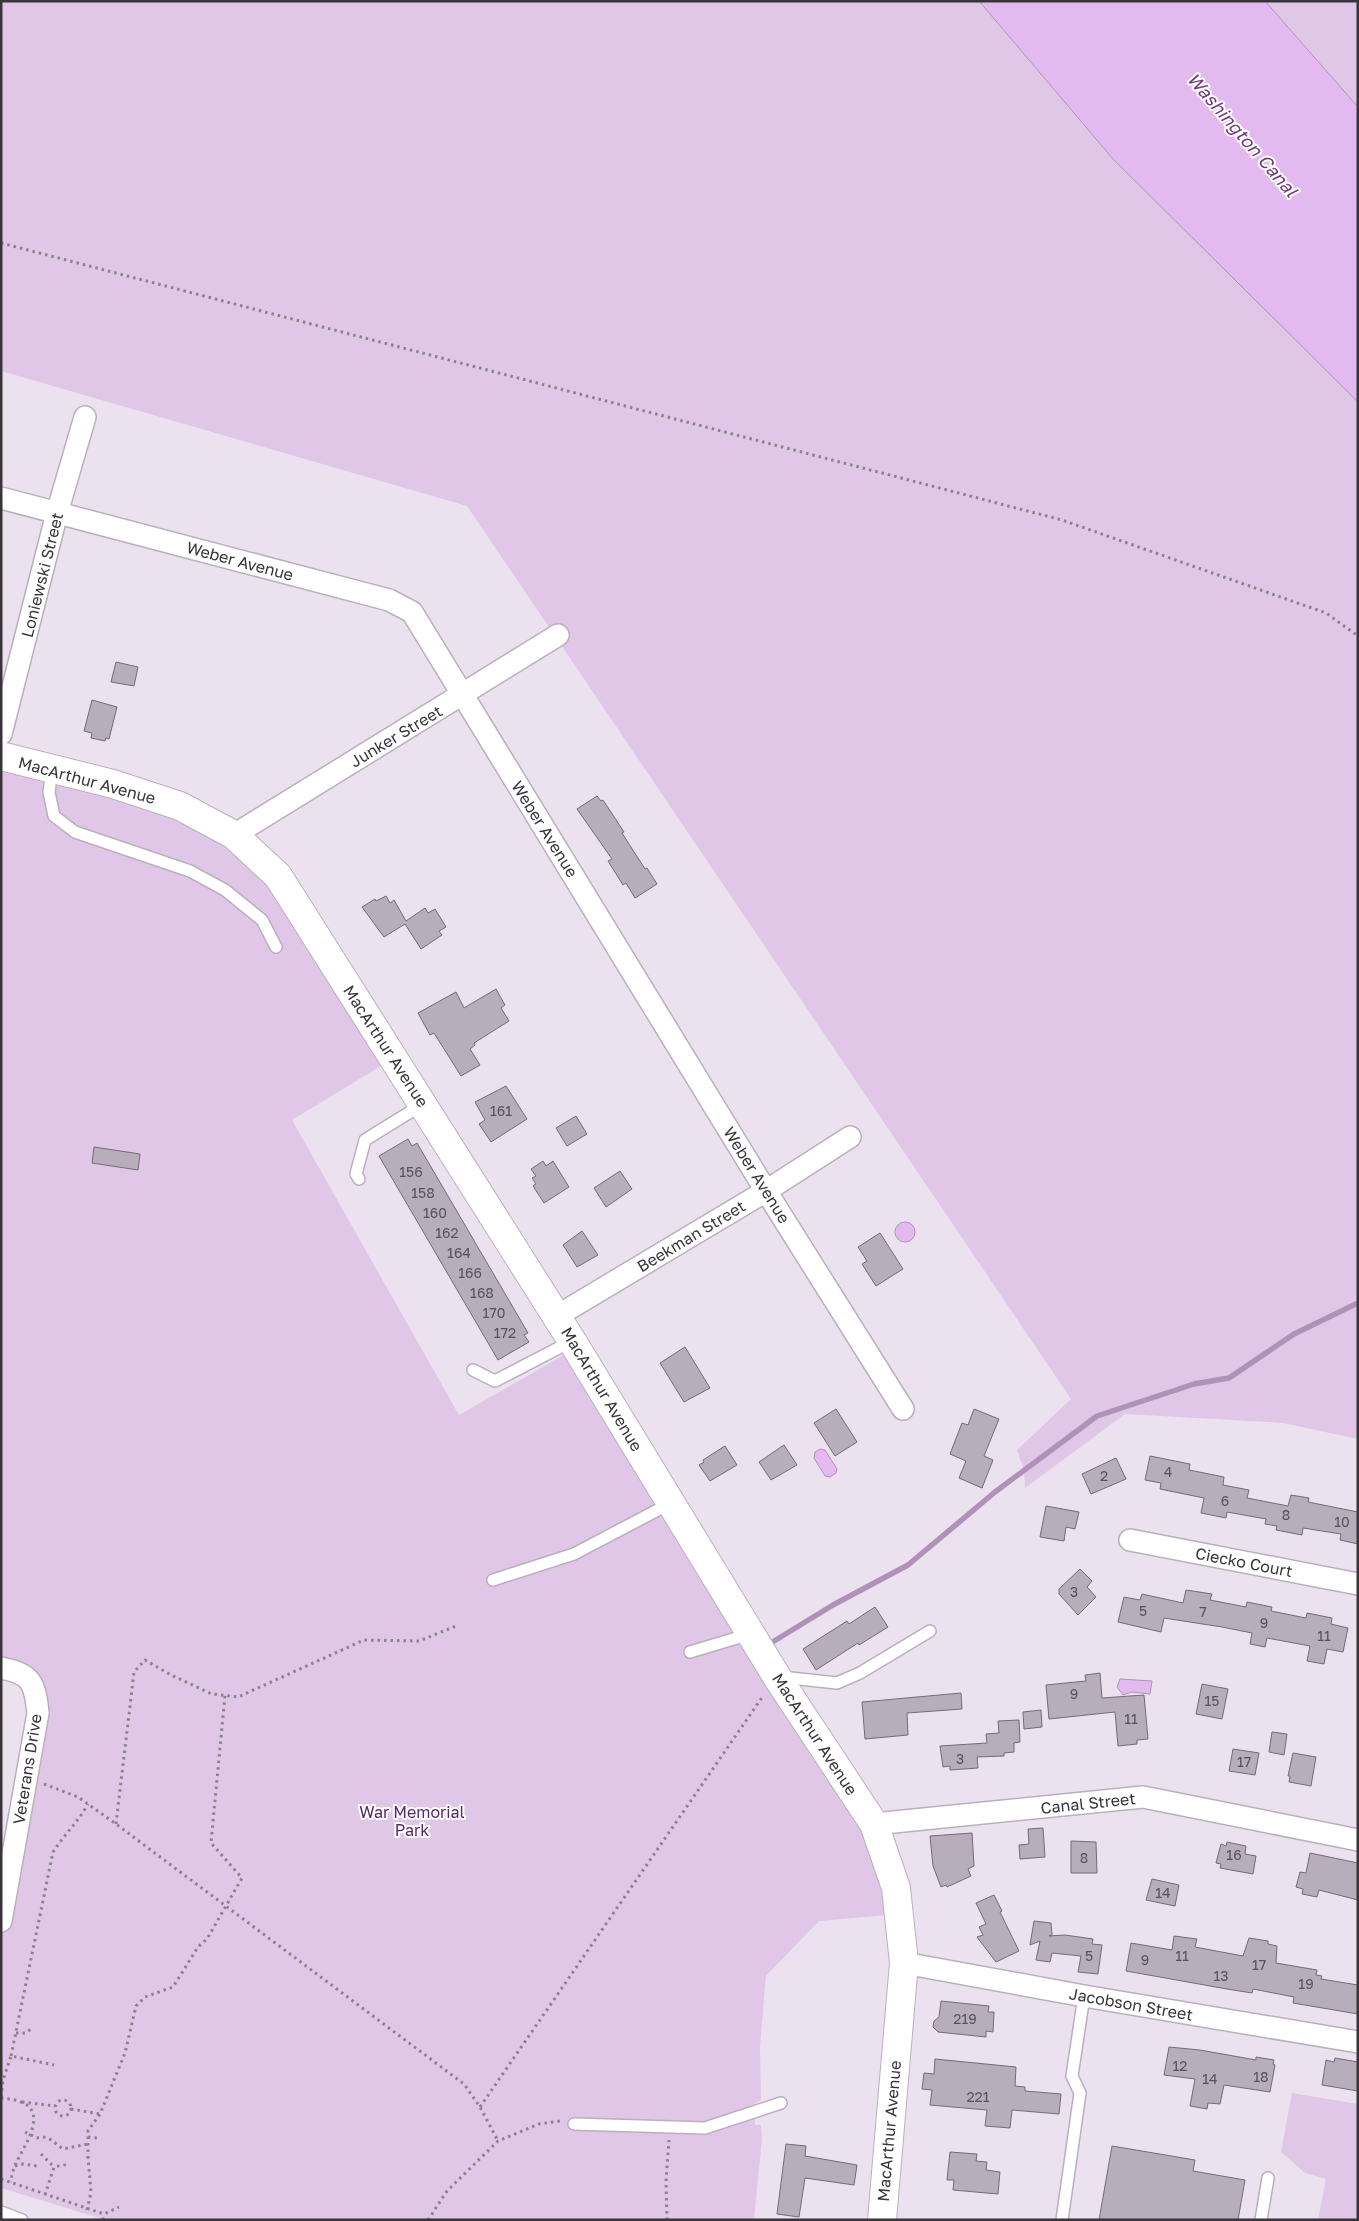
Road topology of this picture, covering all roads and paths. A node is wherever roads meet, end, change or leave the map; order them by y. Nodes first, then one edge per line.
1 (1, 243) edge
2 (85, 417) dead end
3 (1, 498) edge
4 (57, 512) junction
5 (558, 635) dead end
6 (1358, 636) edge
7 (463, 696) junction
8 (1, 734) edge
9 (1, 756) edge
10 (52, 769) junction
11 (234, 835) junction
12 (276, 947) dead end
13 (423, 1104) junction
14 (850, 1137) dead end
15 (359, 1179) dead end
16 (766, 1191) junction
17 (557, 1316) junction
18 (572, 1340) junction
19 (473, 1370) dead end
20 (903, 1409) dead end
21 (671, 1503) junction
22 (1130, 1540) dead end
23 (493, 1580) dead end
24 (1358, 1584) edge
25 (456, 1626) dead end
26 (930, 1631) dead end
27 (750, 1634) junction
28 (690, 1652) dead end
29 (1, 1668) edge
30 (777, 1677) junction
31 (225, 1695) junction
32 (39, 1782) dead end
33 (88, 1804) junction
34 (116, 1824) junction
35 (874, 1824) junction
36 (1358, 1840) edge
37 (226, 1906) junction
38 (1, 1921) edge
39 (904, 1963) junction
40 (1084, 1996) junction
41 (33, 2028) dead end
42 (16, 2033) junction
43 (1358, 2042) edge
44 (12, 2056) junction
45 (54, 2065) dead end
46 (1, 2097) edge
47 (22, 2102) junction
48 (781, 2103) dead end
49 (55, 2106) junction
50 (480, 2107) junction
51 (71, 2109) junction
52 (100, 2114) junction
53 (574, 2124) joint
54 (671, 2127) junction
55 (25, 2132) dead end
56 (30, 2135) junction
57 (88, 2136) junction
58 (98, 2138) dead end
59 (498, 2141) junction
60 (88, 2144) junction
61 (41, 2154) dead end
62 (70, 2164) dead end
63 (14, 2166) junction
64 (37, 2166) dead end
65 (54, 2167) junction
66 (1268, 2178) dead end
67 (1, 2179) edge
68 (10, 2182) junction
69 (44, 2194) junction
70 (119, 2207) dead end
71 (87, 2210) junction
72 (1, 2212) edge
73 (104, 2214) junction
74 (22, 2220) edge
75 (104, 2220) edge
76 (428, 2220) edge
77 (667, 2220) edge
78 (882, 2220) edge
79 (1062, 2220) edge
80 (1261, 2220) edge

1 - 6 path
2 - 4 street, Loniewski Street
3 - 4 street, Weber Avenue
4 - 7 street, Weber Avenue
4 - 8 street, Loniewski Street
5 - 7 street, Junker Street
7 - 11 street, Junker Street
7 - 16 street, Weber Avenue
9 - 10 street, MacArthur Avenue
10 - 11 street, MacArthur Avenue
10 - 12 lane
11 - 13 street, MacArthur Avenue
13 - 15 lane
13 - 17 street, MacArthur Avenue
14 - 16 street, Beekman Street
16 - 17 street, Beekman Street
16 - 20 street, Weber Avenue
17 - 18 street, MacArthur Avenue
18 - 19 lane
18 - 21 street, MacArthur Avenue
21 - 23 lane
21 - 27 street, MacArthur Avenue
22 - 24 street, Ciecko Court
25 - 31 path
26 - 30 lane
27 - 28 lane
27 - 30 street, MacArthur Avenue
29 - 38 street, Veterans Drive
30 - 35 street, MacArthur Avenue
30 - 50 path
31 - 34 path
31 - 37 path
32 - 33 path
33 - 34 path
33 - 42 path
34 - 37 path
35 - 36 street, Canal Street
35 - 39 street, MacArthur Avenue
37 - 50 path
37 - 52 path
39 - 40 street, Jacobson Street
39 - 78 street, MacArthur Avenue
40 - 43 street, Jacobson Street
40 - 79 lane
41 - 42 path
42 - 44 path
44 - 45 path
44 - 46 path
46 - 47 path
47 - 49 path
47 - 56 path
48 - 54 lane
49 - 51 path
49 - 51 path
50 - 59 path
51 - 52 path
52 - 57 path
53 - 54 lane
53 - 59 path
54 - 77 path
55 - 56 path
56 - 60 path
56 - 63 path
57 - 58 path
57 - 60 path
59 - 76 path
60 - 71 path
61 - 65 path
62 - 65 path
63 - 64 path
63 - 68 path
65 - 69 path
66 - 80 lane
67 - 68 path
68 - 69 path
69 - 71 path
70 - 73 path
71 - 73 path
72 - 74 lane
73 - 75 path

